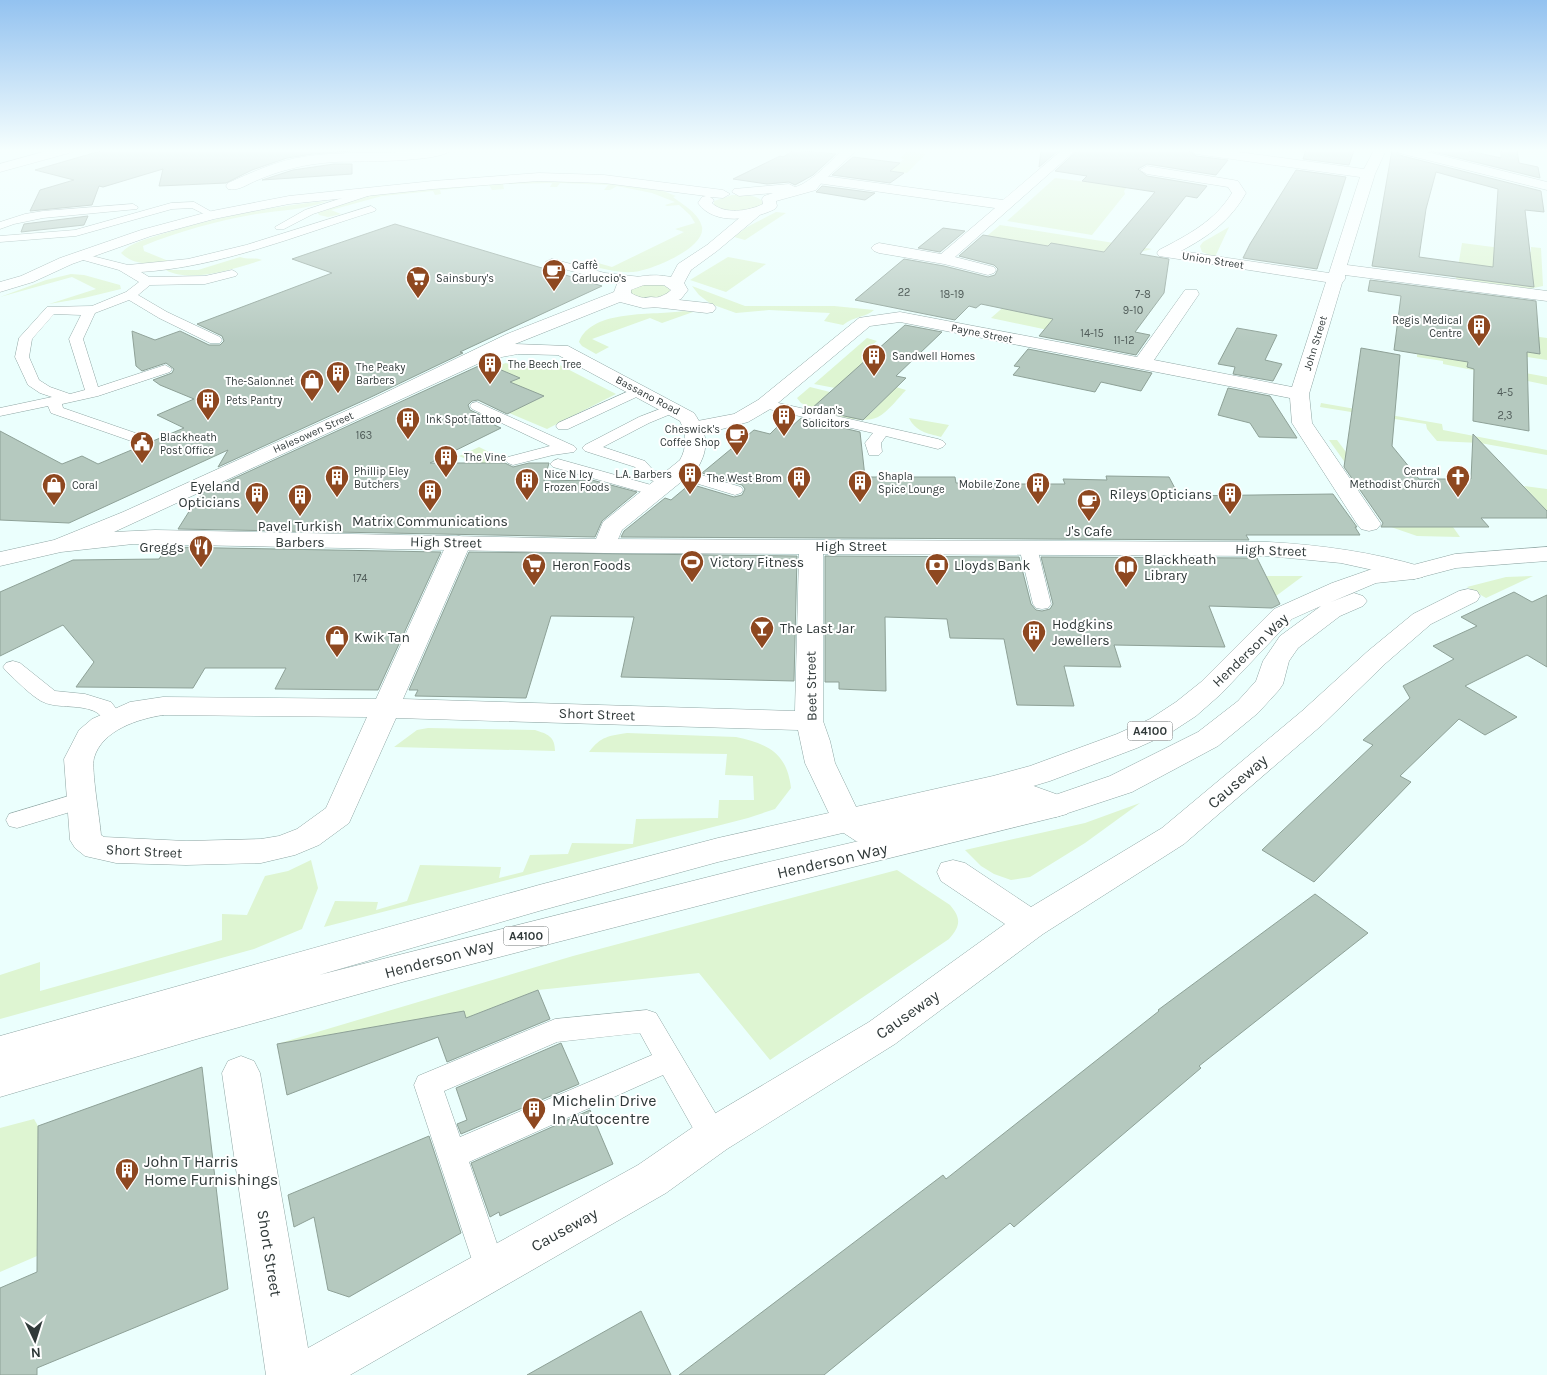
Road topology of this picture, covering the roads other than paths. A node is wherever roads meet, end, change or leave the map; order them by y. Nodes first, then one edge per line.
1 (54, 214) edge
2 (142, 214) edge
3 (216, 214) edge
4 (305, 214) edge
5 (354, 214) edge
6 (715, 214) edge
7 (752, 214) edge
8 (995, 214) edge
9 (1225, 214) edge
10 (1356, 214) edge
11 (212, 215) joint
12 (0, 226) edge
13 (76, 233) junction
14 (0, 239) edge
15 (720, 240) junction
16 (38, 248) dead end
17 (879, 248) dead end
18 (234, 251) junction
19 (73, 259) junction
20 (944, 259) junction
21 (691, 261) junction
22 (552, 262) dead end
23 (126, 269) junction
24 (988, 270) dead end
25 (232, 274) dead end
26 (1338, 274) junction
27 (605, 276) junction
28 (0, 278) edge
29 (146, 280) junction
30 (643, 280) junction
31 (0, 287) edge
32 (678, 287) junction
33 (622, 293) junction
34 (129, 294) junction
35 (1191, 294) dead end
36 (1547, 296) edge
37 (646, 302) junction
38 (90, 310) junction
39 (215, 340) dead end
40 (562, 350) junction
41 (481, 355) junction
42 (1142, 364) junction
43 (165, 369) dead end
44 (640, 390) junction
45 (93, 392) junction
46 (1300, 394) junction
47 (62, 399) junction
48 (765, 404) junction
49 (477, 406) dead end
50 (672, 408) junction
51 (0, 412) edge
52 (563, 426) dead end
53 (694, 426) junction
54 (882, 432) junction
55 (901, 436) junction
56 (139, 439) dead end
57 (938, 444) dead end
58 (590, 448) junction
59 (570, 449) junction
60 (874, 452) dead end
61 (898, 452) dead end
62 (513, 460) dead end
63 (558, 464) dead end
64 (667, 482) junction
65 (735, 490) dead end
66 (1369, 524) dead end
67 (459, 543) junction
68 (61, 545) junction
69 (605, 546) junction
70 (811, 546) junction
71 (1028, 547) junction
72 (1547, 554) edge
73 (0, 559) edge
74 (1414, 572) junction
75 (1468, 596) dead end
76 (1042, 604) dead end
77 (13, 666) dead end
78 (384, 708) junction
79 (115, 720) junction
80 (809, 721) junction
81 (82, 800) junction
82 (1056, 806) junction
83 (17, 820) dead end
84 (846, 820) junction
85 (953, 872) dead end
86 (1031, 924) junction
87 (0, 1052) edge
88 (669, 1060) junction
89 (240, 1073) dead end
90 (0, 1080) edge
91 (713, 1136) junction
92 (452, 1155) junction
93 (490, 1270) junction
94 (289, 1375) edge
95 (305, 1375) edge

1 - 12 lane
2 - 13 lane
3 - 11 street
4 - 18 lane
5 - 18 lane
6 - 15 street
7 - 15 street
8 - 20 street
9 - 26 street, Union Street
10 - 26 street, John Street
11 - 19 street
13 - 14 lane
13 - 16 lane
15 - 21 street
17 - 20 street
18 - 23 lane
19 - 23 lane
19 - 28 street
19 - 31 street
20 - 24 street
21 - 30 street
21 - 32 street
22 - 27 lane
23 - 29 lane
25 - 29 lane
26 - 36 street, Union Street
26 - 46 street, John Street
27 - 30 lane
27 - 33 lane
29 - 34 lane
30 - 32 street
30 - 33 street, Halesowen Street
32 - 37 street
32 - 37 street
33 - 37 street
33 - 41 street, Halesowen Street
34 - 38 lane
34 - 39 lane
35 - 42 street
37 - 40 street
38 - 45 lane
38 - 47 lane
40 - 41 street, Bassano Road
40 - 44 street, Bassano Road
41 - 68 street, Halesowen Street
42 - 46 street, Payne Street
42 - 48 street, Payne Street
43 - 45 lane
44 - 50 street, Bassano Road
44 - 52 lane
45 - 47 lane
46 - 66 street, John Street
47 - 51 lane
47 - 56 lane
48 - 53 street, Payne Street
48 - 54 lane
49 - 59 lane
50 - 53 street, Bassano Road
50 - 58 lane
53 - 64 street, Bassano Road
54 - 55 lane
54 - 60 lane
55 - 57 lane
55 - 61 lane
58 - 59 lane
58 - 64 lane
59 - 62 lane
63 - 64 lane
64 - 65 lane
64 - 69 street, Bassano Road
67 - 68 street, High Street
67 - 69 street, High Street
67 - 78 street, Short Street
68 - 73 street, Halesowen Street
69 - 70 street, High Street
70 - 71 street, High Street
70 - 80 street, Beet Street
71 - 74 street, High Street
71 - 76 lane
72 - 74 street, A4100
74 - 82 street, Henderson Way / A4100
74 - 84 street, Henderson Way / A4100
75 - 86 street, Causeway
77 - 79 lane
78 - 79 street, Short Street
78 - 80 street, Short Street
78 - 81 street, Short Street
79 - 81 street, Short Street
80 - 84 street, Beet Street
81 - 83 lane
82 - 84 street, Henderson Way
82 - 90 street, Henderson Way / A4100
84 - 87 street, Henderson Way / A4100
85 - 86 street
86 - 91 street, Causeway
88 - 91 lane
88 - 92 lane
88 - 92 lane
89 - 94 street, Short Street
91 - 93 street, Causeway
92 - 93 lane
93 - 95 street, Causeway

